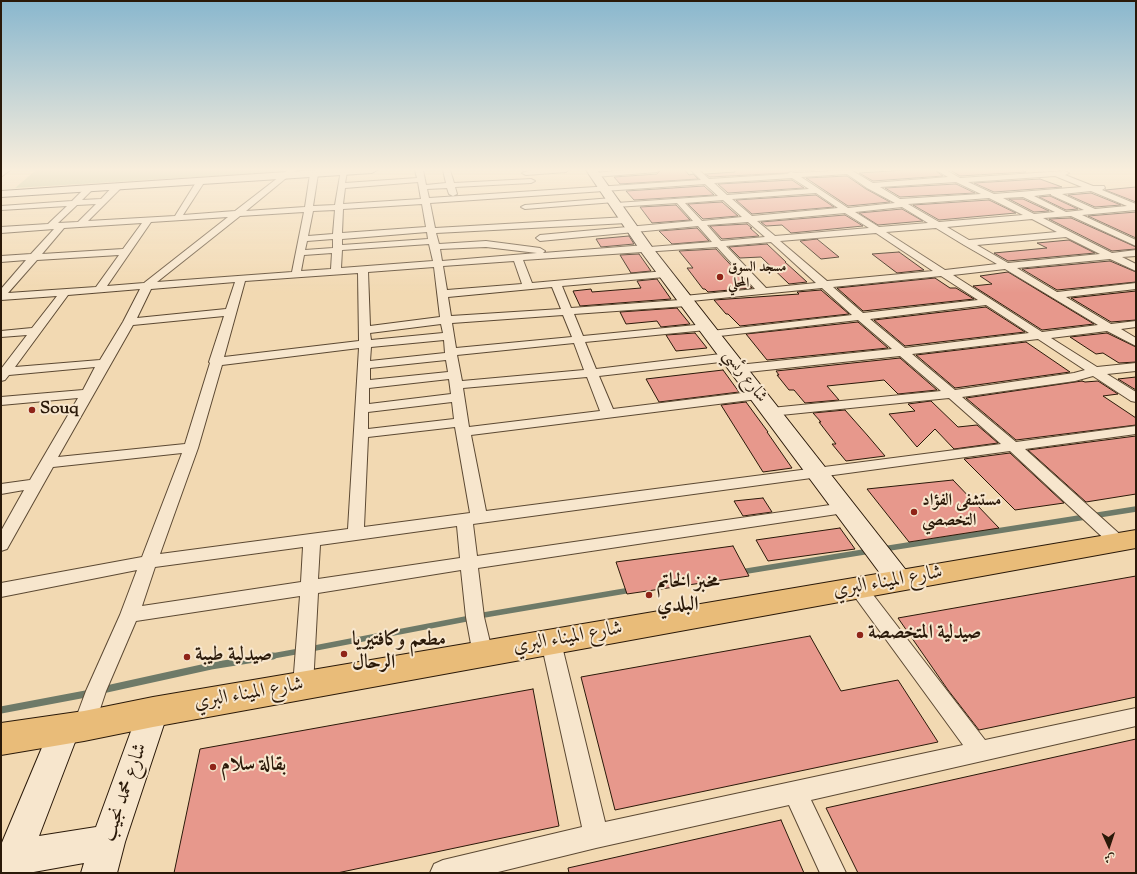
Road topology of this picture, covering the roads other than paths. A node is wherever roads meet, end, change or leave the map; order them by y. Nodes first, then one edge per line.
1 (10, 211) edge
2 (94, 211) edge
3 (182, 211) edge
4 (242, 211) edge
5 (284, 211) edge
6 (310, 211) edge
7 (339, 211) edge
8 (426, 211) edge
9 (527, 211) edge
10 (565, 211) edge
11 (620, 211) edge
12 (689, 211) edge
13 (740, 211) edge
14 (838, 211) edge
15 (847, 211) edge
16 (914, 211) edge
17 (1020, 211) edge
18 (1062, 211) edge
19 (1107, 211) edge
20 (65, 212) joint
21 (1095, 212) joint
22 (49, 214) dead end
23 (238, 214) junction
24 (560, 214) junction
25 (1069, 214) junction
26 (530, 216) junction
27 (4, 217) dead end
28 (178, 217) junction
29 (1032, 217) junction
30 (149, 219) junction
31 (749, 219) junction
32 (580, 222) junction
33 (701, 223) junction
34 (80, 225) junction
35 (630, 225) junction
36 (937, 225) junction
37 (61, 226) junction
38 (50, 227) junction
39 (494, 228) junction
40 (11, 229) junction
41 (1, 230) edge
42 (878, 230) junction
43 (588, 234) junction
44 (1068, 234) junction
45 (338, 236) junction
46 (432, 237) junction
47 (540, 238) junction
48 (1, 239) edge
49 (303, 239) junction
50 (772, 239) junction
51 (719, 243) junction
52 (967, 243) junction
53 (1136, 243) edge
54 (500, 245) junction
55 (337, 249) junction
56 (646, 249) junction
57 (126, 252) junction
58 (300, 253) junction
59 (1136, 253) edge
60 (549, 254) junction
61 (1111, 255) junction
62 (35, 257) junction
63 (518, 258) junction
64 (1, 259) edge
65 (438, 264) junction
66 (1007, 266) junction
67 (1136, 268) edge
68 (363, 270) junction
69 (336, 271) junction
70 (944, 273) junction
71 (296, 274) junction
72 (666, 274) junction
73 (241, 278) junction
74 (148, 284) junction
75 (556, 284) junction
76 (825, 285) junction
77 (1136, 286) edge
78 (528, 287) junction
79 (100, 288) junction
80 (66, 291) junction
81 (763, 291) junction
82 (442, 294) junction
83 (1056, 295) junction
84 (1, 296) edge
85 (686, 301) junction
86 (989, 302) junction
87 (230, 312) junction
88 (567, 312) junction
89 (861, 317) junction
90 (446, 320) junction
91 (129, 322) junction
92 (1136, 324) edge
93 (1110, 327) junction
94 (364, 330) junction
95 (708, 330) junction
96 (34, 331) junction
97 (1, 334) edge
98 (449, 336) junction
99 (1041, 336) junction
100 (578, 340) junction
101 (1136, 343) edge
102 (365, 344) junction
103 (902, 352) junction
104 (451, 354) junction
105 (15, 358) junction
106 (1, 360) edge
107 (215, 362) junction
108 (104, 363) junction
109 (733, 363) junction
110 (364, 365) junction
111 (1136, 367) edge
112 (1094, 371) junction
113 (591, 373) junction
114 (3, 374) edge
115 (363, 385) junction
116 (456, 386) junction
117 (87, 393) junction
118 (953, 394) junction
119 (758, 395) junction
120 (1136, 398) edge
121 (1, 401) edge
122 (362, 409) junction
123 (771, 412) junction
124 (608, 413) junction
125 (462, 427) junction
126 (1136, 430) edge
127 (360, 434) junction
128 (1014, 447) junction
129 (191, 448) junction
130 (47, 463) junction
131 (817, 473) junction
132 (35, 484) junction
133 (1, 489) edge
134 (844, 508) junction
135 (472, 519) junction
136 (356, 534) junction
137 (312, 540) junction
138 (1127, 541) edge
139 (1, 545) edge
140 (148, 562) junction
141 (469, 563) junction
142 (900, 581) junction
143 (309, 587) junction
144 (858, 588) junction
145 (1, 590) edge
146 (128, 615) junction
147 (551, 642) junction
148 (483, 655) junction
149 (303, 686) junction
150 (153, 712) junction
151 (1135, 719) edge
152 (74, 728) junction
153 (1, 740) edge
154 (980, 751) junction
155 (795, 792) junction
156 (596, 836) junction
157 (103, 858) edge
158 (10, 865) edge
159 (443, 873) edge
160 (833, 873) edge

1 - 27 street
2 - 34 street
3 - 28 street
4 - 23 street
5 - 23 street
6 - 49 street
7 - 45 street
8 - 46 street
9 - 26 street
10 - 24 street
11 - 35 street, شارع رئسي
12 - 33 street
13 - 31 street
14 - 31 street
15 - 42 street
16 - 36 street
17 - 29 street
18 - 25 street
19 - 21 street
20 - 22 street
20 - 38 street
21 - 25 street
23 - 28 street
23 - 74 street
24 - 26 street
24 - 26 street
24 - 32 street
25 - 29 street
25 - 53 street
26 - 39 street
26 - 47 street
28 - 30 street
29 - 36 street
29 - 44 street
30 - 34 street
30 - 57 street
31 - 33 street
31 - 50 street
32 - 35 street
32 - 43 street
33 - 35 street
33 - 51 street
34 - 37 street
35 - 43 street
35 - 56 street, شارع رئسي
36 - 42 street
36 - 52 street
37 - 38 street
37 - 62 street
38 - 40 street
39 - 46 street
39 - 54 street
40 - 41 street
40 - 48 street
42 - 50 street
42 - 70 street
43 - 47 street
44 - 52 street
44 - 61 street
45 - 46 street
45 - 49 street
45 - 55 street
46 - 54 street
46 - 55 street
46 - 65 street
47 - 60 street
49 - 58 street
50 - 51 street
50 - 76 street
51 - 56 street
51 - 81 street
52 - 66 street
54 - 60 street
55 - 58 street
55 - 69 street
56 - 60 street
56 - 72 street, شارع رئسي
57 - 62 street
57 - 79 street
58 - 71 street
59 - 61 street
60 - 63 street
61 - 66 street
61 - 67 street
62 - 64 street
62 - 84 street
63 - 65 street
63 - 78 street
65 - 68 street
65 - 82 street
66 - 70 street
66 - 83 street
68 - 69 street
68 - 94 street
69 - 71 street
70 - 76 street
70 - 86 street
71 - 73 street
72 - 75 street
72 - 85 street, شارع رئسي
73 - 74 street
73 - 87 street
74 - 79 street
74 - 91 street
75 - 78 street
75 - 88 street
76 - 81 street
76 - 89 street
77 - 83 street
78 - 82 street
79 - 80 street
80 - 84 street
80 - 96 street
81 - 85 street
82 - 90 street
83 - 93 street
85 - 88 street
85 - 95 street, شارع رئسي
86 - 89 street
86 - 99 street
87 - 91 street
87 - 107 street
88 - 90 street
88 - 100 street
89 - 95 street
89 - 103 street
90 - 94 street
90 - 98 street
91 - 108 street
92 - 93 street
93 - 99 street
93 - 101 street
94 - 102 street
95 - 100 street
95 - 109 street, شارع رئسي
96 - 97 street
96 - 105 street
98 - 102 street
98 - 104 street
99 - 103 street
99 - 112 street
100 - 104 street
100 - 113 street
102 - 107 street
102 - 110 street
103 - 109 street
103 - 118 street
104 - 110 street
104 - 116 street
105 - 106 street
105 - 114 street
107 - 129 street
108 - 114 street
108 - 117 street
109 - 113 street
109 - 119 street, شارع رئسي
110 - 115 street
111 - 112 street
112 - 118 street
112 - 120 street
113 - 116 street
113 - 124 street
115 - 116 street
115 - 122 street
116 - 122 street
116 - 125 street
117 - 121 street
117 - 130 street
118 - 123 street
118 - 128 street
119 - 123 street, شارع رئسي
119 - 124 street
122 - 127 street
123 - 131 street, شارع رئسي
124 - 125 street
125 - 127 street
125 - 135 street
126 - 128 street
127 - 136 street
128 - 131 street
128 - 138 street
129 - 130 street
129 - 140 street
130 - 132 street
131 - 134 street, شارع رئسي
131 - 135 street
132 - 133 street
132 - 139 street
134 - 141 street
134 - 142 street, شارع رئسي
135 - 136 street
135 - 141 street
136 - 137 street
137 - 140 street
137 - 143 street
138 - 142 highway, شارع الميناء البري
140 - 145 street
140 - 146 street
141 - 143 street
141 - 148 street
142 - 144 highway, شارع الميناء البري
143 - 146 street
143 - 149 street
144 - 147 highway, شارع الميناء البري
144 - 154 street
146 - 152 street
147 - 148 highway, شارع الميناء البري
147 - 156 street
148 - 149 highway, شارع الميناء البري
149 - 150 highway, شارع الميناء البري
150 - 152 highway, شارع الميناء البري
150 - 157 street, شارع محمد نجيب
151 - 154 street
152 - 153 highway, شارع الميناء البري
152 - 158 street
154 - 155 street
155 - 156 street
155 - 160 street
156 - 159 street
157 - 158 street

